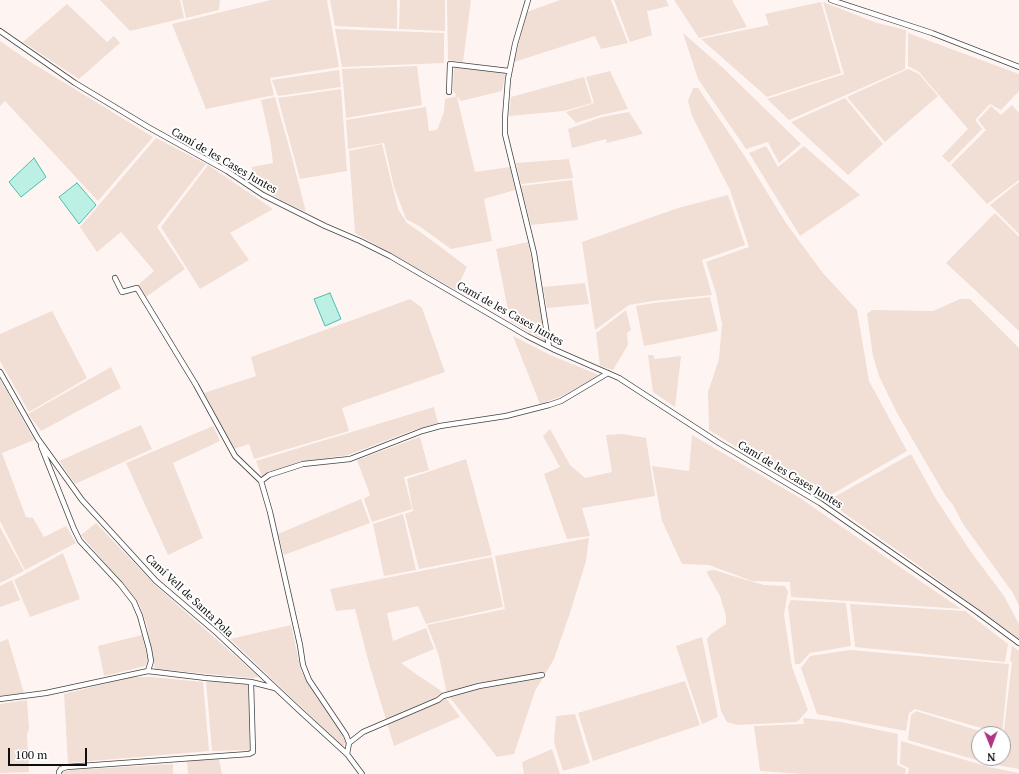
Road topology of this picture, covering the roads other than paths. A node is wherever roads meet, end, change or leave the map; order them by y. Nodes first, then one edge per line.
1 (528, 0) edge
2 (831, 0) edge
3 (0, 31) edge
4 (1019, 67) edge
5 (509, 71) junction
6 (449, 92) dead end
7 (115, 278) dead end
8 (549, 347) junction
9 (0, 372) edge
10 (608, 374) junction
11 (38, 439) junction
12 (261, 481) junction
13 (1019, 643) edge
14 (148, 671) junction
15 (542, 675) dead end
16 (251, 682) junction
17 (277, 688) junction
18 (0, 699) edge
19 (349, 743) junction
20 (347, 754) junction
21 (59, 774) edge
22 (362, 774) edge

1 - 5 street
2 - 4 street
3 - 8 street, Camí de les Cases Juntes
5 - 6 street
5 - 8 street
7 - 12 street
8 - 10 street, Camí de les Cases Juntes
9 - 11 street, Camí Vell de Santa Pola
10 - 12 street
10 - 13 street, Camí de les Cases Juntes
11 - 14 street
11 - 17 street, Camí Vell de Santa Pola
12 - 19 street
14 - 16 street
14 - 18 street
15 - 19 street
16 - 17 street
16 - 21 street
17 - 20 street, Camí Vell de Santa Pola
19 - 20 street
20 - 22 street, Camí Vell de Santa Pola

